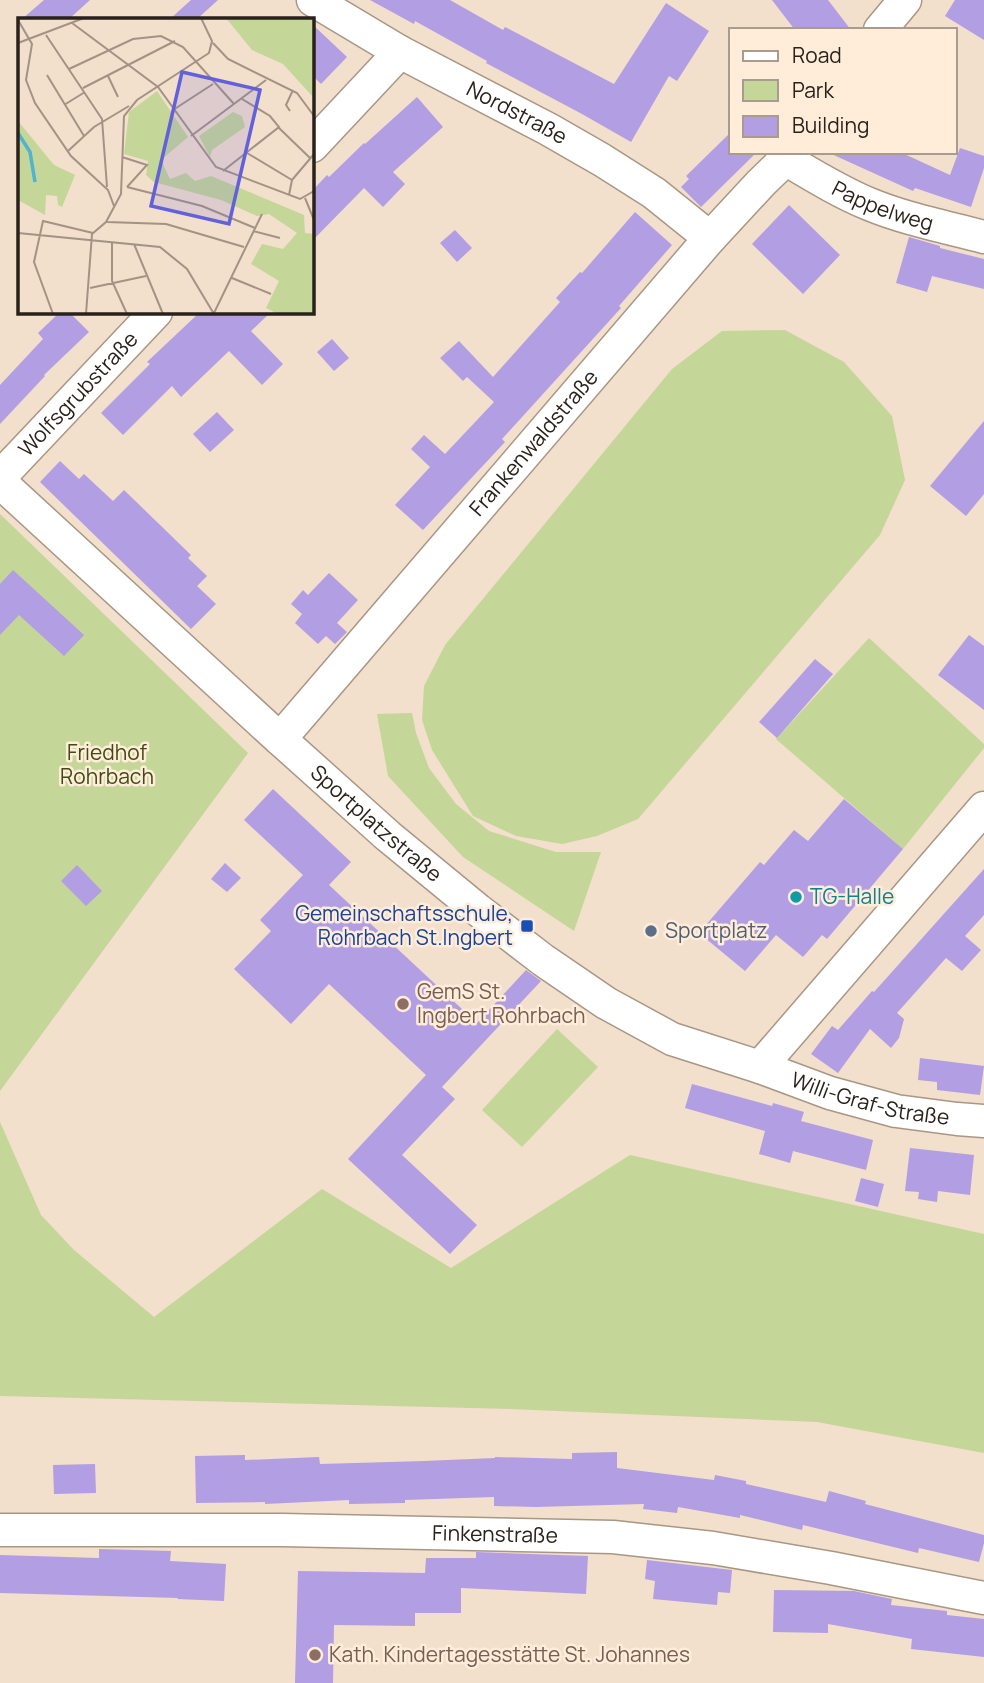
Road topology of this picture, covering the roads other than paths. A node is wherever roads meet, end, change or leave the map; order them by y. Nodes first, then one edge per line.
1 (313, 0) edge
2 (905, 0) edge
3 (882, 28) edge
4 (400, 52) junction
5 (313, 145) edge
6 (790, 156) edge
7 (984, 237) edge
8 (710, 238) junction
9 (155, 313) edge
10 (0, 480) edge
11 (280, 739) junction
12 (984, 808) edge
13 (760, 1067) junction
14 (984, 1121) edge
15 (0, 1530) edge
16 (984, 1598) edge

1 - 4 street, Nordstraße
2 - 3 street
4 - 5 street
4 - 8 street, Nordstraße
6 - 7 street, Pappelweg
6 - 8 street, Frankenwaldstraße
8 - 11 street, Frankenwaldstraße
9 - 10 street, Wolfsgrubstraße
10 - 11 street, Sportplatzstraße
11 - 13 street, Sportplatzstraße
12 - 13 street
13 - 14 street, Willi-Graf-Straße
15 - 16 street, Finkenstraße

